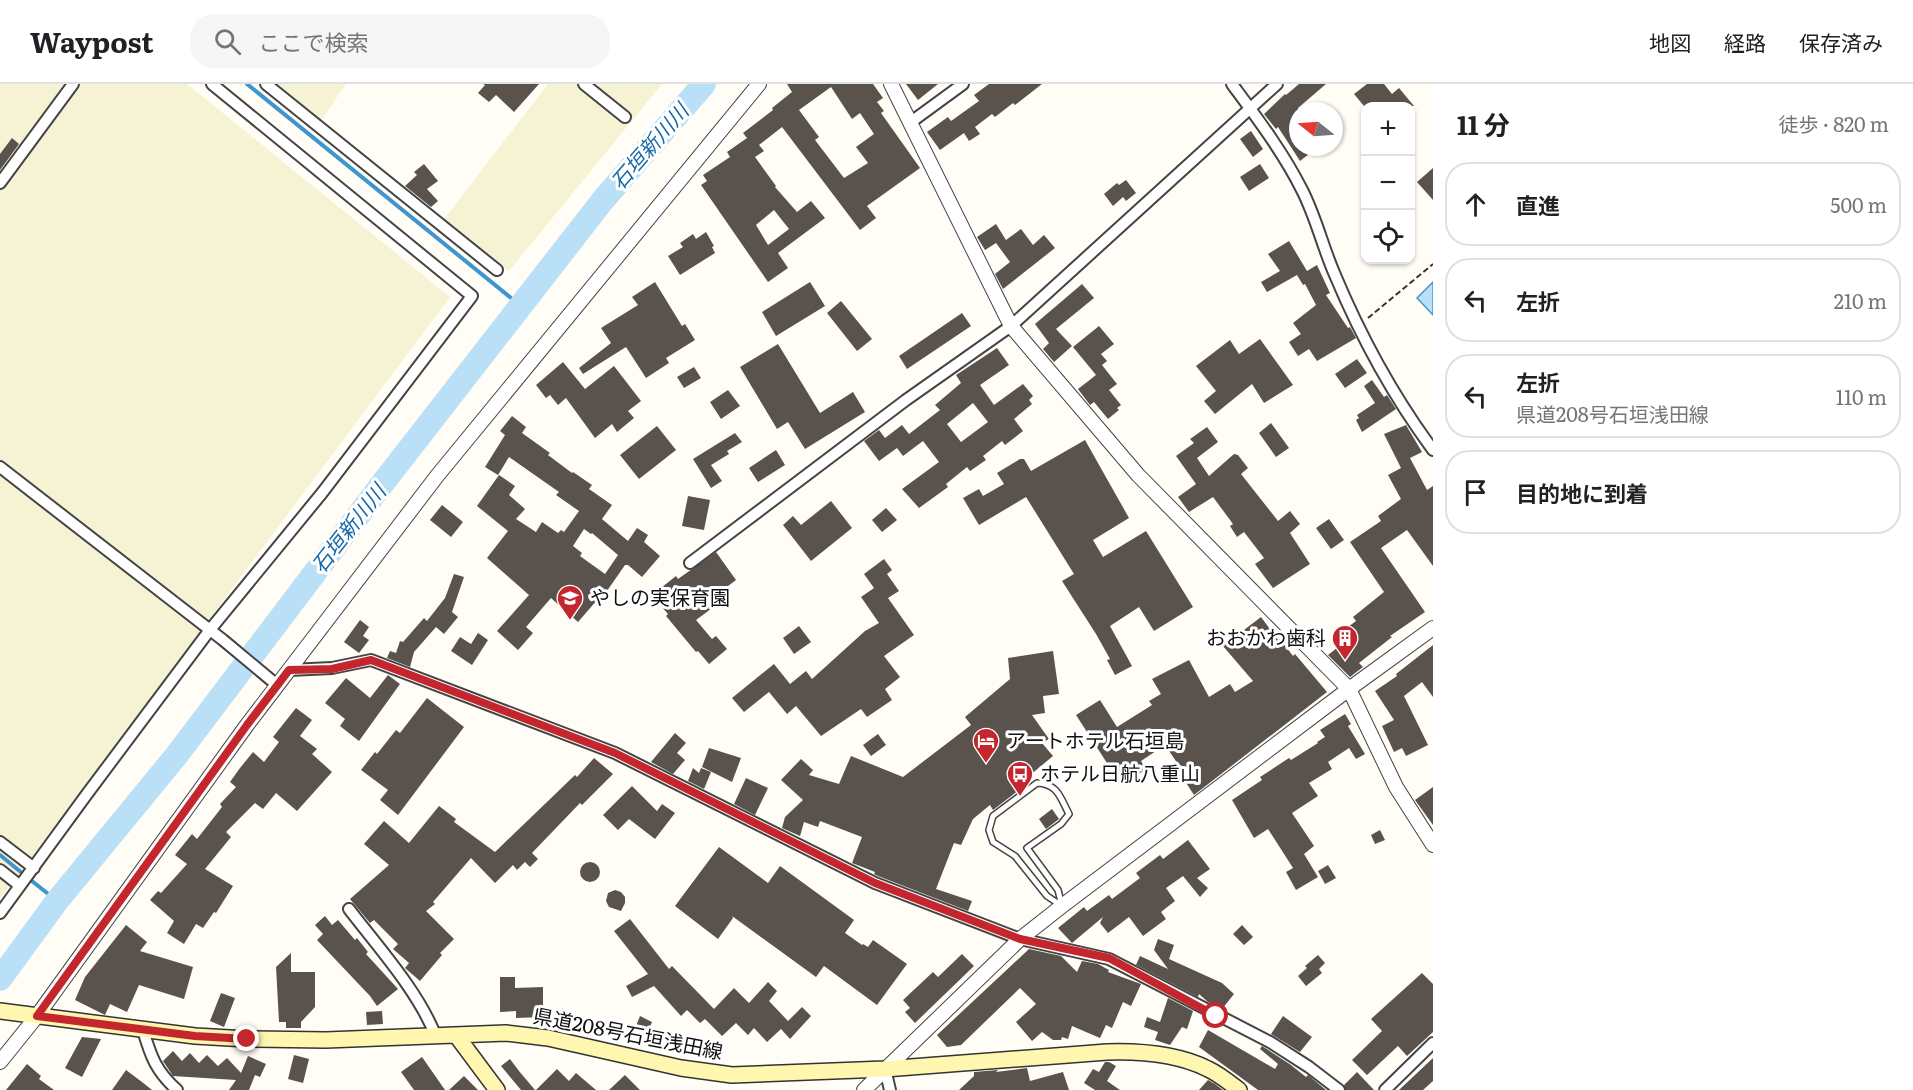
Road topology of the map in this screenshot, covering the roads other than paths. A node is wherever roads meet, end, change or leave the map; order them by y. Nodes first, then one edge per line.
1 (73, 84) edge
2 (212, 84) edge
3 (266, 84) edge
4 (584, 84) edge
5 (759, 84) edge
6 (891, 84) edge
7 (963, 84) edge
8 (1232, 84) edge
9 (1276, 84) edge
10 (1250, 108) junction
11 (625, 117) dead end
12 (911, 122) junction
13 (0, 183) edge
14 (497, 270) dead end
15 (1011, 326) junction
16 (1433, 450) edge
17 (0, 467) edge
18 (690, 563) dead end
19 (1433, 628) edge
20 (209, 631) junction
21 (289, 670) junction
22 (277, 685) junction
23 (1348, 690) junction
24 (0, 842) edge
25 (1433, 845) edge
26 (1027, 848) junction
27 (1015, 856) junction
28 (34, 868) junction
29 (0, 870) edge
30 (19, 885) junction
31 (1062, 906) junction
32 (349, 909) dead end
33 (0, 913) edge
34 (1020, 939) junction
35 (0, 1011) edge
36 (37, 1016) junction
37 (143, 1030) junction
38 (456, 1035) junction
39 (436, 1037) junction
40 (1433, 1043) edge
41 (0, 1062) edge
42 (885, 1069) junction
43 (177, 1090) edge
44 (497, 1090) edge
45 (864, 1090) edge
46 (890, 1090) edge
47 (1239, 1090) edge
48 (1339, 1090) edge
49 (1385, 1090) edge

1 - 13 street
2 - 20 street
3 - 14 street
4 - 11 street
5 - 21 street
6 - 12 street
7 - 12 street
8 - 10 street
9 - 10 street
10 - 15 street
10 - 16 street
12 - 15 street
15 - 18 street
15 - 23 street
17 - 20 street
19 - 23 street
20 - 22 street
20 - 28 street
21 - 22 street
21 - 34 street
22 - 36 street
23 - 25 street
23 - 31 street
24 - 28 street
26 - 27 lane
26 - 27 lane
26 - 31 lane
27 - 31 lane
28 - 30 street
29 - 30 street
30 - 33 street
31 - 34 street
32 - 39 street
34 - 42 street
34 - 48 street
35 - 36 main road, 県道208号石垣浅田線
36 - 37 main road, 県道208号石垣浅田線
36 - 41 street
37 - 39 main road, 県道208号石垣浅田線
37 - 43 street
38 - 39 main road, 県道208号石垣浅田線
38 - 42 main road, 県道208号石垣浅田線
38 - 44 main road
40 - 49 street
42 - 45 street
42 - 46 street
42 - 47 main road, 県道208号石垣浅田線

